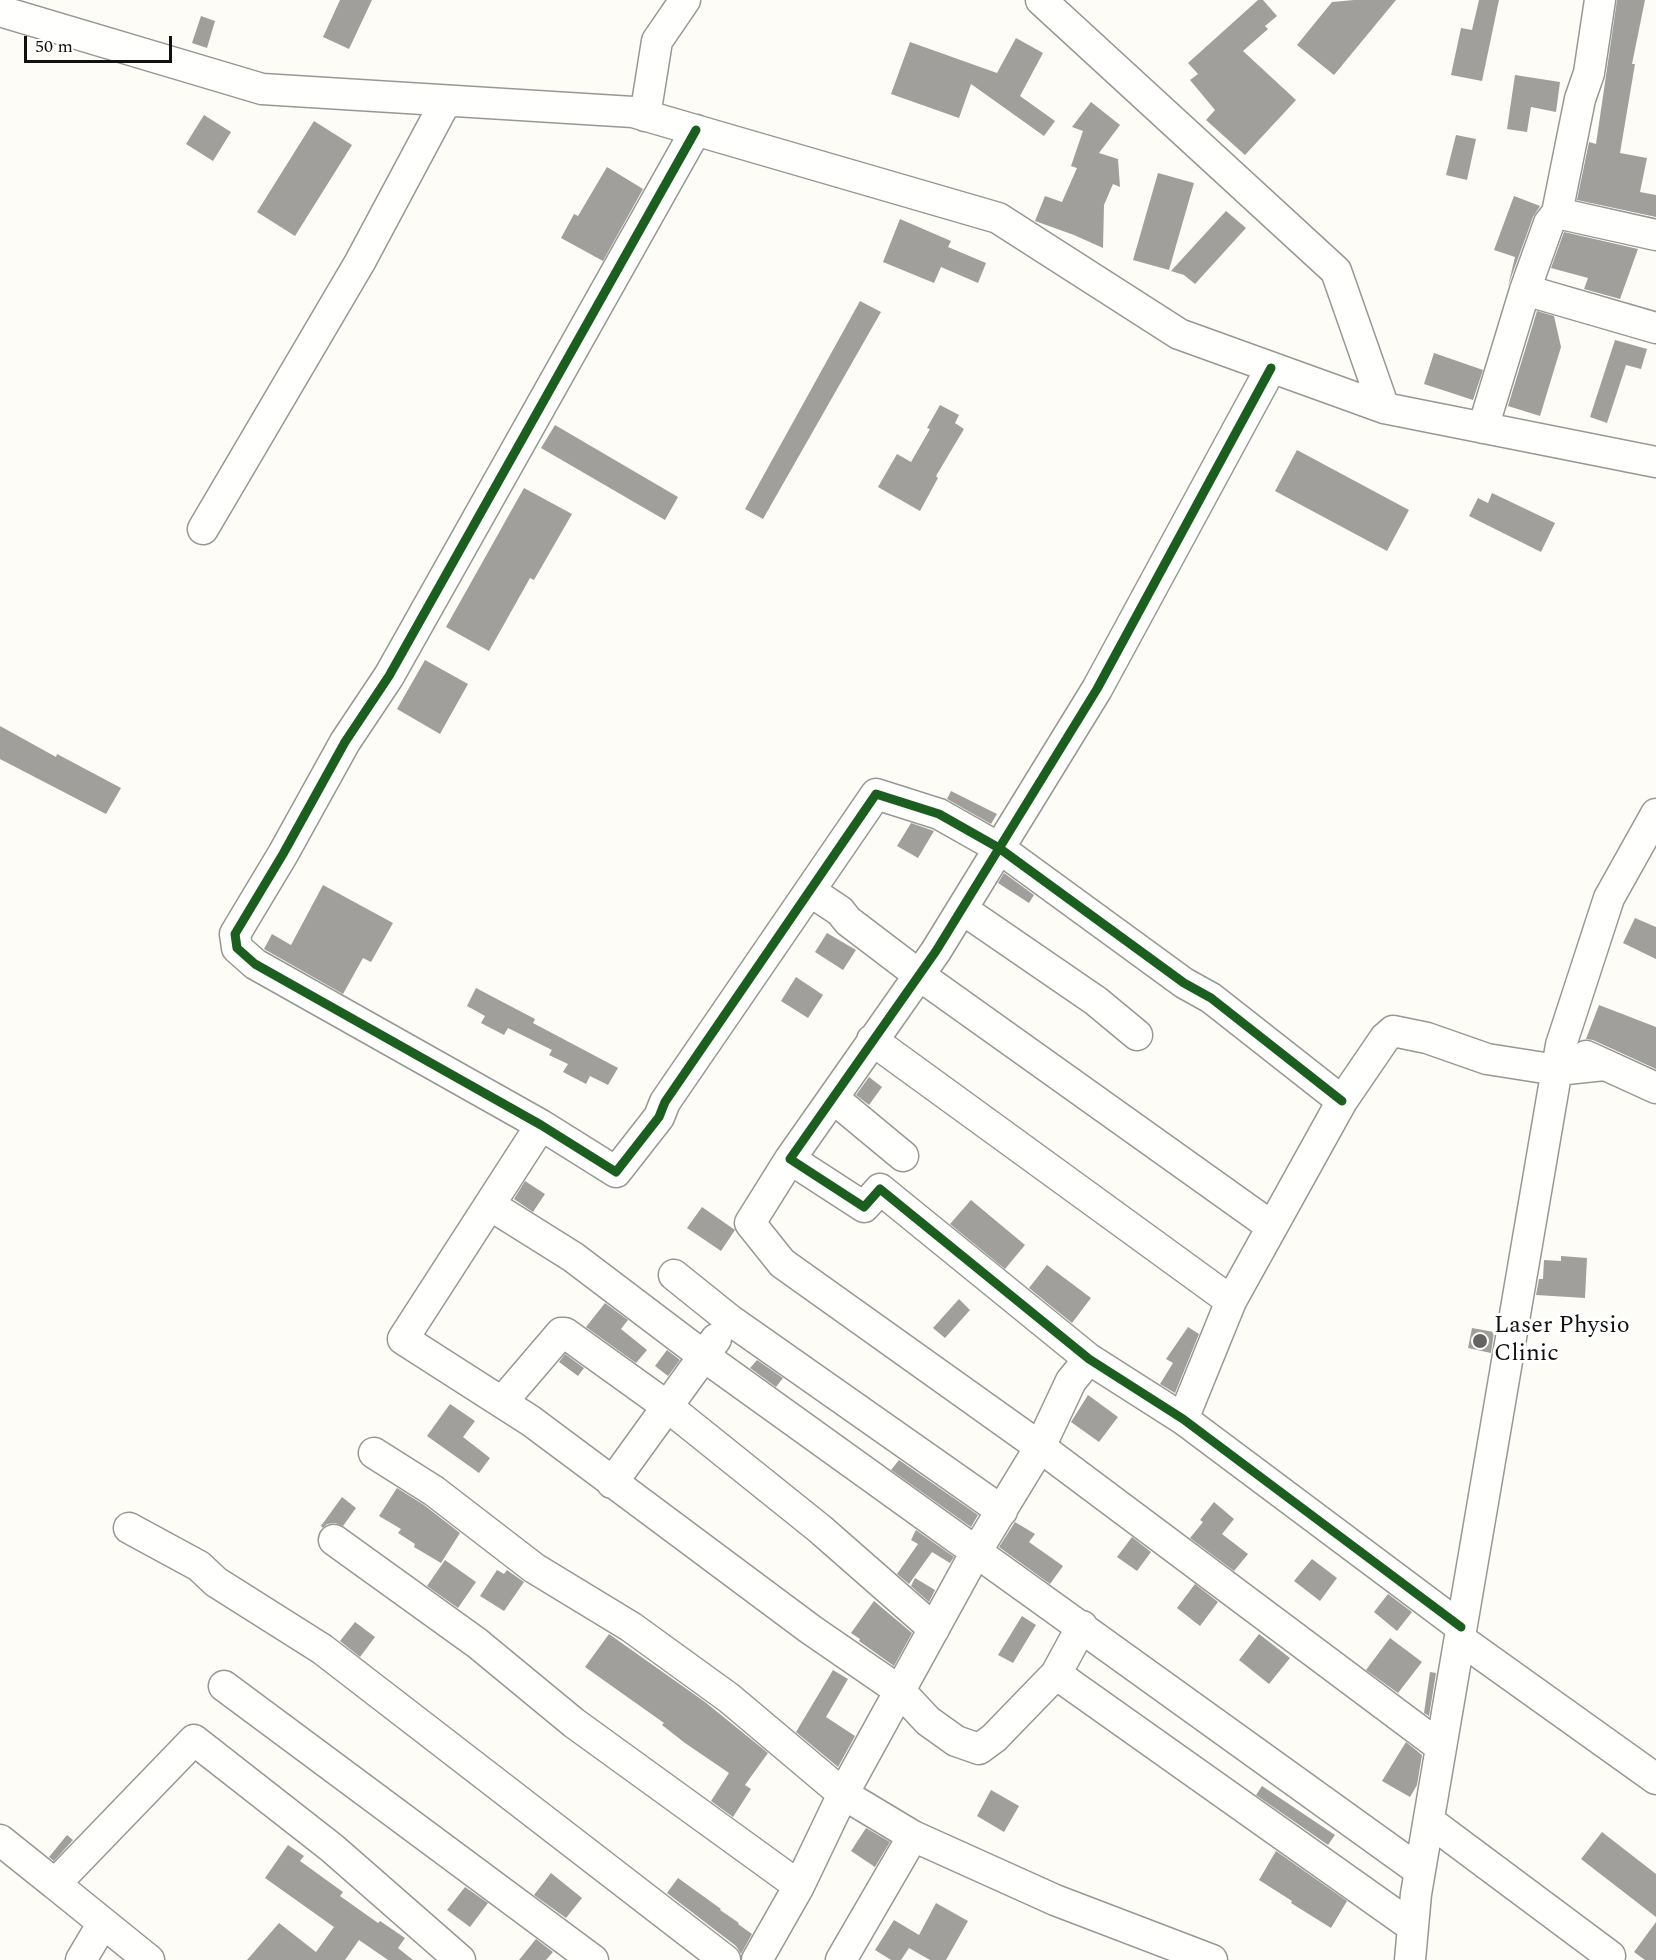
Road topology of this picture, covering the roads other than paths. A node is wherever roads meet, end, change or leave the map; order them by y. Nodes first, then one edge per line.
1 (685, 0) edge
2 (1041, 0) edge
3 (1600, 0) edge
4 (0, 11) edge
5 (446, 101) junction
6 (645, 116) junction
7 (696, 130) junction
8 (1557, 213) junction
9 (1656, 235) edge
10 (1525, 290) junction
11 (1656, 328) edge
12 (1271, 368) junction
13 (1384, 408) junction
14 (1483, 428) junction
15 (1656, 462) edge
16 (203, 529) dead end
17 (1656, 814) edge
18 (999, 848) junction
19 (810, 891) junction
20 (962, 909) junction
21 (919, 975) junction
22 (1137, 1035) dead end
23 (872, 1040) junction
24 (1559, 1058) junction
25 (1656, 1088) edge
26 (833, 1098) junction
27 (1342, 1101) junction
28 (541, 1125) junction
29 (903, 1156) dead end
30 (790, 1159) junction
31 (490, 1205) junction
32 (1271, 1226) junction
33 (674, 1275) dead end
34 (1231, 1301) junction
35 (730, 1320) junction
36 (705, 1356) junction
37 (1089, 1359) junction
38 (502, 1402) junction
39 (668, 1407) junction
40 (1183, 1419) junction
41 (1040, 1447) junction
42 (374, 1453) dead end
43 (612, 1483) junction
44 (1002, 1511) junction
45 (129, 1528) dead end
46 (334, 1540) dead end
47 (976, 1552) junction
48 (1082, 1626) junction
49 (934, 1629) junction
50 (1461, 1633) junction
51 (1056, 1674) junction
52 (224, 1686) dead end
53 (900, 1691) junction
54 (1441, 1747) junction
55 (1656, 1779) edge
56 (843, 1794) junction
57 (1429, 1821) junction
58 (913, 1836) junction
59 (0, 1840) edge
60 (1420, 1871) junction
61 (55, 1884) junction
62 (799, 1886) junction
63 (103, 1923) junction
64 (1413, 1927) junction
65 (1200, 1958) edge
66 (81, 1960) edge
67 (149, 1960) edge
68 (460, 1960) edge
69 (593, 1960) edge
70 (725, 1960) edge
71 (757, 1960) edge
72 (841, 1960) edge
73 (1410, 1960) edge
74 (1607, 1960) edge

1 - 6 street
2 - 13 street
3 - 8 street
4 - 5 street
5 - 6 street
5 - 16 street
6 - 7 street
7 - 12 street
7 - 28 street
8 - 9 street
8 - 10 street
10 - 11 street
10 - 14 street
12 - 13 street
12 - 18 street
13 - 14 street
14 - 15 street
17 - 24 street
18 - 19 street
18 - 20 street
18 - 27 street
19 - 21 street
19 - 28 street
20 - 21 street
20 - 22 street
21 - 23 street
21 - 32 street
23 - 26 street
23 - 34 street
24 - 25 street
24 - 27 street
24 - 50 street
26 - 29 street
26 - 30 street
27 - 32 street
28 - 31 street
30 - 37 street
30 - 41 street
31 - 36 street
31 - 38 street
32 - 34 street
33 - 35 street
34 - 40 street
35 - 36 street
35 - 44 street
36 - 39 street
36 - 47 street
37 - 40 street
37 - 41 street
38 - 39 street
38 - 43 street
39 - 43 street
39 - 49 street
40 - 50 street
41 - 44 street
41 - 54 street
42 - 56 street
43 - 53 street
44 - 47 street
45 - 70 street
46 - 62 street
47 - 48 street
47 - 49 street
48 - 51 street
48 - 60 street
49 - 53 street
50 - 54 street
50 - 55 street
51 - 53 street
51 - 64 street
52 - 69 street
53 - 56 street
54 - 57 street
56 - 58 street
56 - 62 street
57 - 60 street
57 - 74 street
58 - 65 street
58 - 72 street
59 - 61 street
60 - 64 street
61 - 63 street
61 - 68 street
62 - 71 street
63 - 66 street
63 - 67 street
64 - 73 street

